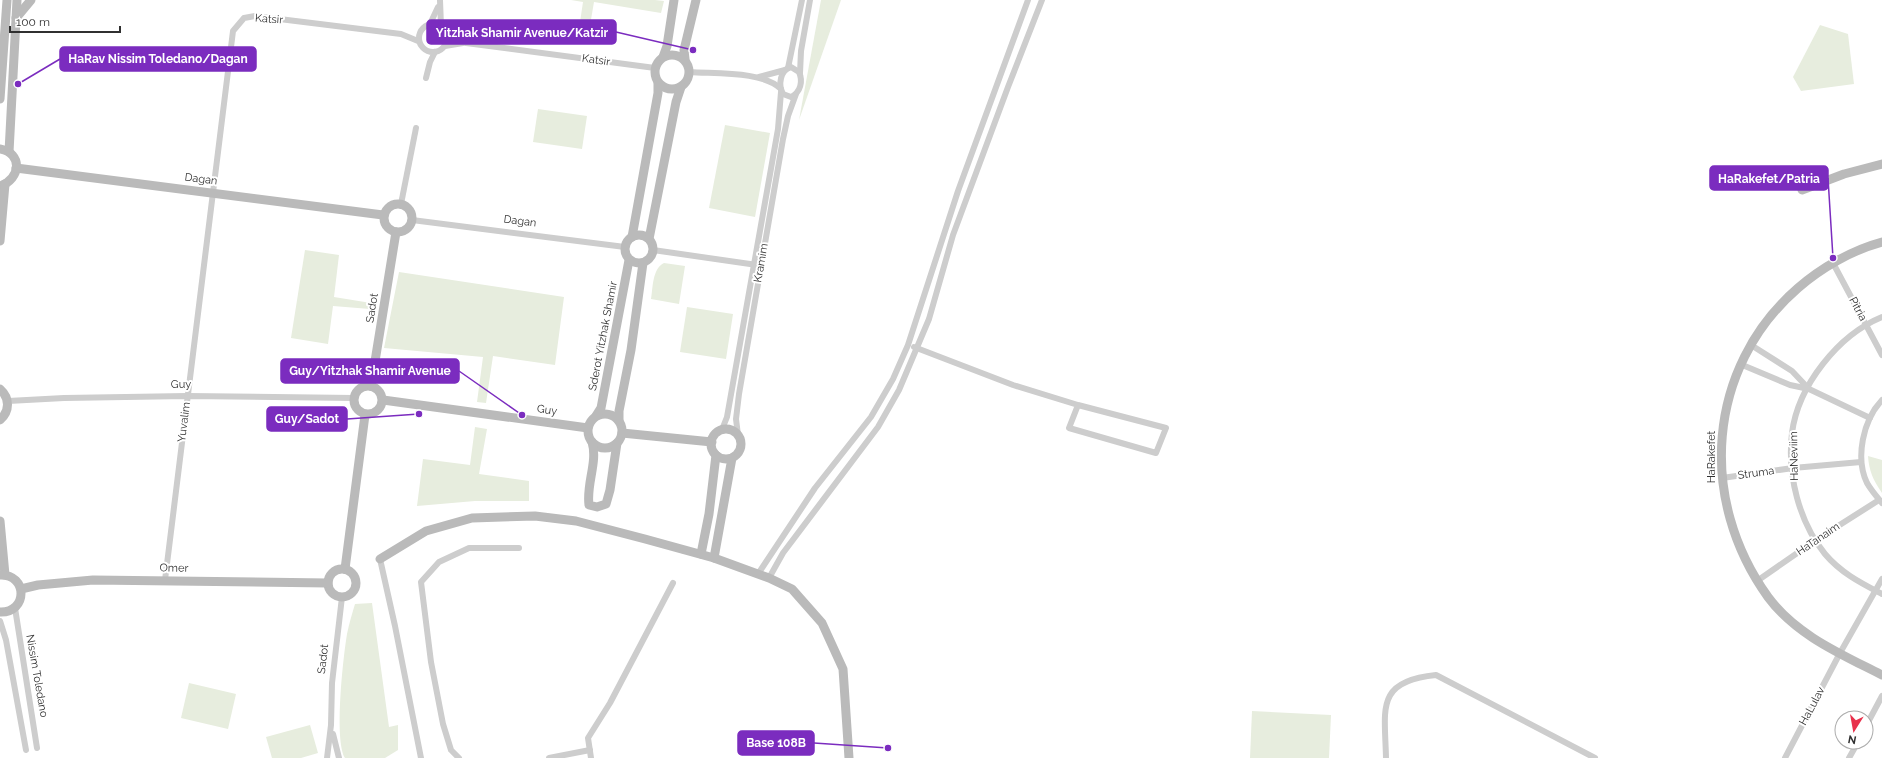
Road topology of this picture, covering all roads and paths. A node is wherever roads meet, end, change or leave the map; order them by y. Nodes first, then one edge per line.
1 (7, 0) edge
2 (17, 0) edge
3 (31, 0) edge
4 (674, 0) edge
5 (696, 0) edge
6 (802, 0) edge
7 (810, 0) edge
8 (1028, 0) edge
9 (1042, 0) edge
10 (440, 1) edge
11 (0, 5) edge
12 (6, 18) junction
13 (16, 18) junction
14 (430, 24) junction
15 (440, 26) junction
16 (420, 30) junction
17 (401, 34) junction
18 (447, 35) junction
19 (418, 41) junction
20 (466, 43) junction
21 (445, 46) junction
22 (425, 50) junction
23 (435, 52) junction
24 (663, 57) junction
25 (685, 59) junction
26 (655, 68) junction
27 (427, 69) junction
28 (786, 69) junction
29 (690, 72) junction
30 (800, 73) junction
31 (754, 77) junction
32 (426, 78) dead end
33 (658, 83) junction
34 (681, 87) junction
35 (781, 90) junction
36 (796, 94) junction
37 (0, 99) edge
38 (416, 128) dead end
39 (4, 151) edge
40 (1882, 164) edge
41 (16, 168) junction
42 (2, 185) edge
43 (1802, 190) dead end
44 (212, 192) junction
45 (401, 204) junction
46 (383, 215) junction
47 (412, 220) junction
48 (396, 232) junction
49 (632, 237) junction
50 (649, 239) junction
51 (0, 241) edge
52 (1882, 242) edge
53 (625, 247) junction
54 (654, 250) junction
55 (629, 260) junction
56 (643, 263) junction
57 (1834, 263) junction
58 (753, 264) junction
59 (761, 266) junction
60 (1882, 317) edge
61 (1867, 326) junction
62 (908, 345) junction
63 (1751, 345) junction
64 (917, 348) junction
65 (1882, 355) edge
66 (1740, 364) junction
67 (371, 386) junction
68 (0, 389) edge
69 (1809, 389) junction
70 (187, 396) junction
71 (354, 398) junction
72 (383, 400) junction
73 (1882, 400) edge
74 (8, 401) junction
75 (1078, 405) junction
76 (365, 415) junction
77 (596, 416) junction
78 (1870, 418) junction
79 (0, 420) edge
80 (619, 421) junction
81 (588, 428) junction
82 (719, 431) junction
83 (622, 432) junction
84 (738, 435) junction
85 (592, 442) junction
86 (712, 442) junction
87 (617, 443) junction
88 (716, 455) junction
89 (732, 458) junction
90 (1861, 462) junction
91 (1793, 468) junction
92 (1722, 478) junction
93 (1881, 502) edge
94 (0, 521) edge
95 (1816, 540) junction
96 (519, 548) dead end
97 (701, 554) junction
98 (380, 558) joint
99 (714, 558) junction
100 (345, 569) junction
101 (758, 574) junction
102 (3, 575) edge
103 (769, 578) junction
104 (1882, 579) edge
105 (165, 580) junction
106 (1757, 581) junction
107 (328, 583) junction
108 (673, 583) dead end
109 (21, 589) junction
110 (1875, 591) junction
111 (1882, 594) edge
112 (342, 597) junction
113 (15, 608) junction
114 (0, 612) edge
115 (0, 621) edge
116 (1840, 653) junction
117 (1882, 675) edge
118 (1882, 696) edge
119 (1874, 711) edge
120 (331, 725) junction
121 (37, 748) dead end
122 (26, 750) dead end
123 (590, 750) junction
124 (327, 758) edge
125 (339, 758) edge
126 (421, 758) edge
127 (459, 758) edge
128 (549, 758) edge
129 (592, 758) edge
130 (849, 758) edge
131 (1386, 758) edge
132 (1595, 758) edge
133 (1785, 758) edge

1 - 12 street
2 - 13 street
3 - 13 street
4 - 24 street
5 - 25 street
6 - 28 street
7 - 30 street
8 - 62 street
9 - 64 street
10 - 14 street
10 - 15 street
11 - 12 street
12 - 37 street
13 - 39 street
14 - 15 street
14 - 16 street
15 - 18 street
16 - 17 street, Katsir
16 - 19 street
17 - 19 street, Katsir
17 - 44 street, Katsir
18 - 20 street, Katsir
18 - 21 street
19 - 22 street
20 - 21 street, Katsir
20 - 26 street, Katsir
21 - 23 street
22 - 23 street
22 - 27 street
23 - 27 street
24 - 25 street
24 - 26 street
25 - 29 street
26 - 33 street
27 - 32 street
28 - 30 street
28 - 31 street
28 - 35 street
29 - 31 street
29 - 34 street
30 - 36 street
31 - 35 street
33 - 34 street
33 - 49 street
34 - 50 street
35 - 36 street
35 - 58 street, Kramim
36 - 59 street, Kramim
38 - 45 street
39 - 41 street
40 - 43 street
41 - 42 street
41 - 44 street, Dagan
42 - 51 street
44 - 46 street, Dagan
44 - 70 street, Yuvalim
45 - 46 street
45 - 47 street
46 - 48 street
47 - 48 street
47 - 53 street, Dagan
48 - 67 street, Sadot
49 - 50 street
49 - 53 street
50 - 54 street
52 - 57 street, HaRakefet
53 - 55 street
54 - 56 street
54 - 58 street
55 - 56 street
55 - 77 street, Sderot Yitzhak Shamir
56 - 80 street
57 - 61 street, Pitria
57 - 63 street, HaRakefet
58 - 59 street
58 - 82 street, Kramim
59 - 84 street, Kramim
60 - 61 street, HaNeviim
61 - 65 street, Pitria
61 - 69 street, HaNeviim
62 - 64 street
62 - 101 street
63 - 66 street, HaRakefet
63 - 69 street
64 - 75 street
64 - 103 street
66 - 69 street
66 - 92 street, HaRakefet
67 - 71 street
67 - 72 street
68 - 74 street
69 - 78 street
69 - 91 street, HaNeviim
70 - 71 street, Guy
70 - 74 street, Guy
70 - 105 street, Yuvalim
71 - 76 street
72 - 76 street
72 - 81 street, Guy
73 - 78 street
74 - 79 street
75 - 75 street
76 - 100 street
77 - 80 street
77 - 81 street
78 - 90 street
80 - 83 street
81 - 85 street
82 - 84 street
82 - 86 street
83 - 86 street
83 - 87 street
84 - 89 street
85 - 87 street
85 - 87 street
86 - 88 street
88 - 89 street
88 - 97 street
89 - 99 street
90 - 91 street, Struma
90 - 93 street
91 - 92 street, Struma
91 - 95 street, HaNeviim
92 - 106 street, HaRakefet
93 - 95 street, HaTanaim
94 - 102 street
95 - 106 street, HaTanaim
95 - 110 street, HaNeviim
96 - 127 street
97 - 98 street
97 - 99 street
98 - 126 street
99 - 101 street
100 - 107 street
100 - 112 street
101 - 103 street
102 - 109 street
103 - 130 street
104 - 110 street, HaLulav
105 - 107 street, Omer
105 - 109 street, Omer
106 - 116 street, HaRakefet
107 - 112 street
108 - 123 street
109 - 113 street
110 - 111 street, HaNeviim
110 - 116 street, HaLulav
112 - 120 street, Sadot
113 - 114 street
113 - 121 street, Nissim Toledano
115 - 122 street
116 - 117 street, HaRakefet
116 - 133 street, HaLulav
118 - 119 street
120 - 124 street, Sadot
120 - 125 street, Sadot
123 - 128 street
123 - 129 street
131 - 132 street

